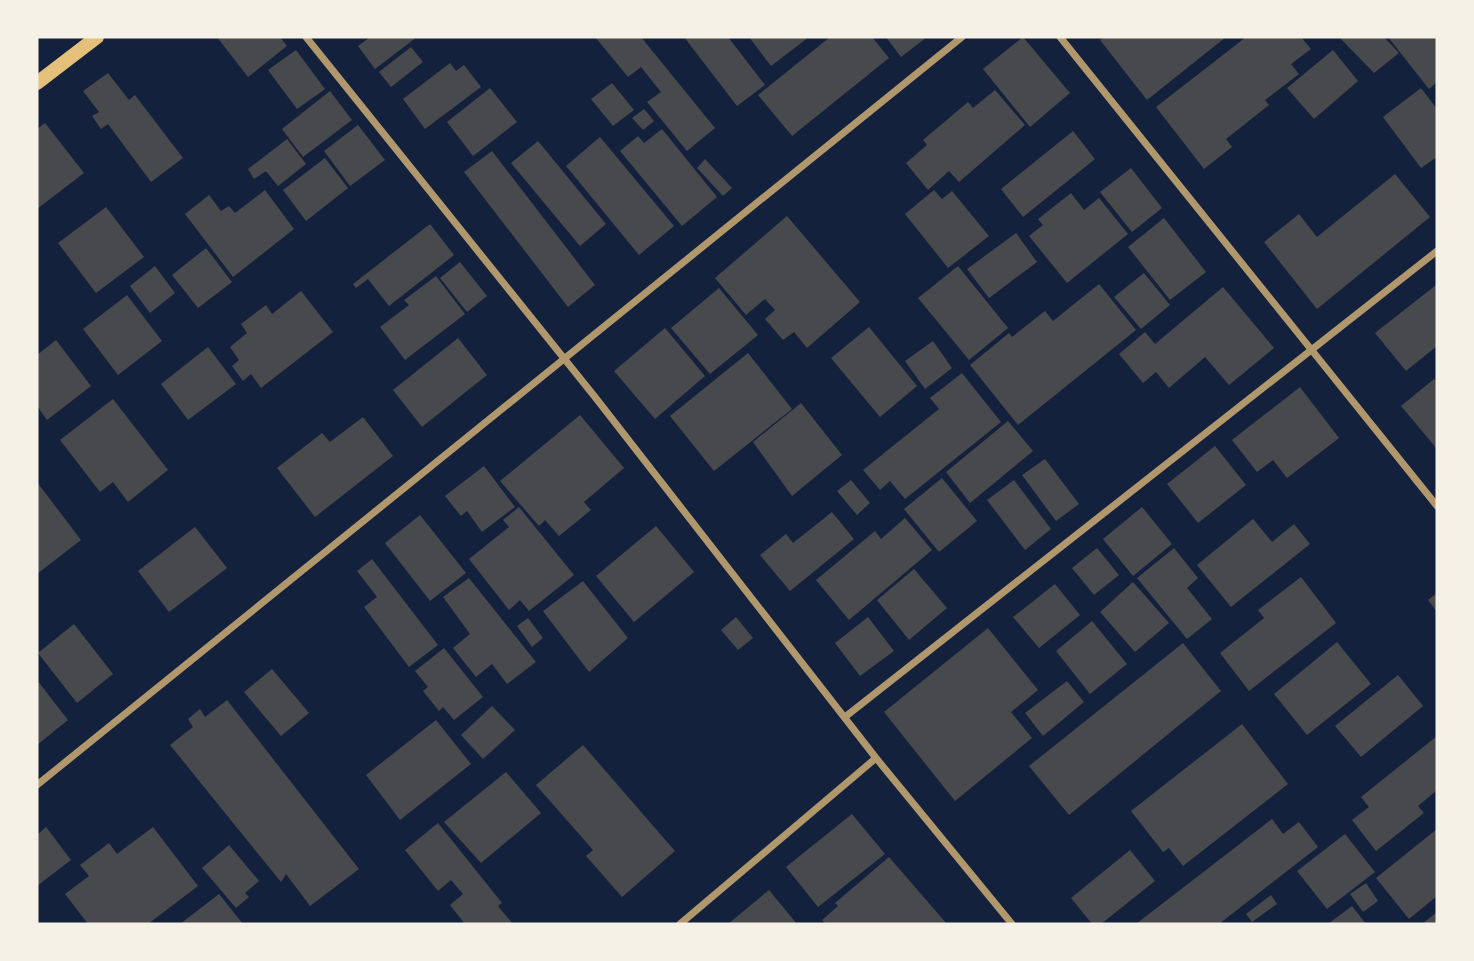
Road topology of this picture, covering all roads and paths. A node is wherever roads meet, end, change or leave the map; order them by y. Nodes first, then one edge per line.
1 (97, 37) edge
2 (306, 37) edge
3 (962, 37) edge
4 (1060, 37) edge
5 (37, 83) edge
6 (1437, 251) edge
7 (1314, 350) junction
8 (564, 358) junction
9 (1437, 506) edge
10 (845, 717) junction
11 (876, 758) junction
12 (37, 785) edge
13 (680, 924) edge
14 (1012, 924) edge

1 - 5 main road
2 - 8 street
3 - 8 street
4 - 7 street
6 - 7 street
7 - 9 street
7 - 10 street
8 - 10 street
8 - 12 street
10 - 11 street
11 - 13 street
11 - 14 street

